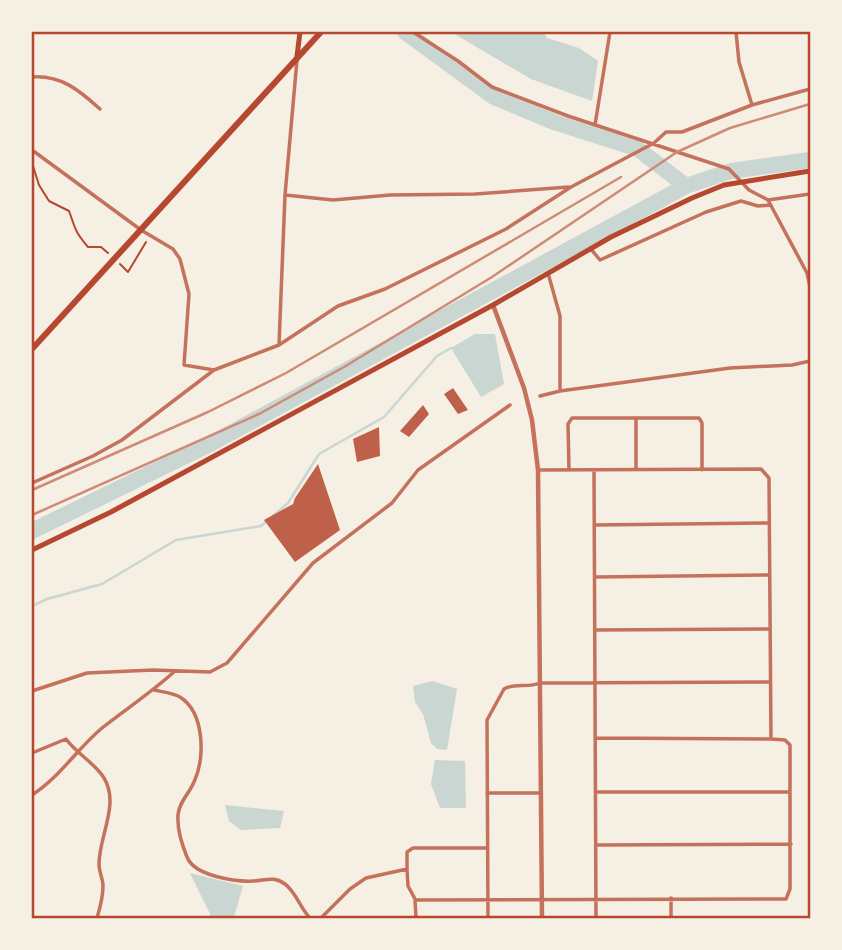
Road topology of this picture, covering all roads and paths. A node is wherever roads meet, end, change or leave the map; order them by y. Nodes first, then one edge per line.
1 (300, 32) edge
2 (321, 32) edge
3 (413, 32) edge
4 (610, 32) edge
5 (736, 32) edge
6 (297, 56) junction
7 (32, 77) edge
8 (810, 89) edge
9 (752, 106) junction
10 (100, 109) dead end
11 (595, 125) junction
12 (654, 143) junction
13 (32, 150) edge
14 (32, 163) edge
15 (810, 171) edge
16 (740, 181) junction
17 (571, 187) junction
18 (810, 194) edge
19 (285, 195) junction
20 (768, 200) junction
21 (771, 205) junction
22 (141, 230) junction
23 (150, 235) junction
24 (101, 247) dead end
25 (590, 248) junction
26 (128, 272) dead end
27 (548, 273) junction
28 (810, 287) edge
29 (493, 304) junction
30 (279, 345) junction
31 (32, 349) edge
32 (810, 361) edge
33 (214, 370) junction
34 (560, 390) junction
35 (540, 396) dead end
36 (510, 405) dead end
37 (636, 418) junction
38 (538, 470) junction
39 (569, 470) junction
40 (594, 470) junction
41 (636, 470) junction
42 (702, 470) junction
43 (32, 483) edge
44 (769, 523) junction
45 (594, 525) junction
46 (32, 550) edge
47 (769, 575) junction
48 (595, 577) junction
49 (770, 629) junction
50 (595, 630) junction
51 (175, 671) junction
52 (770, 682) junction
53 (540, 683) junction
54 (595, 683) junction
55 (155, 690) junction
56 (32, 691) edge
57 (596, 738) junction
58 (771, 739) junction
59 (77, 753) junction
60 (32, 754) edge
61 (596, 792) junction
62 (790, 792) junction
63 (487, 793) junction
64 (541, 793) junction
65 (32, 795) edge
66 (791, 844) junction
67 (596, 845) junction
68 (487, 848) junction
69 (407, 869) junction
70 (488, 898) junction
71 (596, 898) junction
72 (671, 898) junction
73 (541, 899) junction
74 (415, 900) junction
75 (97, 919) edge
76 (310, 919) edge
77 (321, 919) edge
78 (416, 919) edge
79 (488, 919) edge
80 (542, 919) edge
81 (596, 919) edge
82 (671, 919) edge

1 - 6 main road
2 - 6 highway
3 - 11 street
4 - 11 street
5 - 9 street
6 - 19 street
6 - 22 highway
7 - 10 street
8 - 9 street
9 - 12 street
11 - 12 street
12 - 16 street
12 - 17 street
13 - 22 street
14 - 24 path
15 - 16 main road
16 - 20 street
16 - 25 main road
17 - 19 street
17 - 30 street
18 - 20 street
19 - 30 street
20 - 21 street
21 - 25 street
21 - 28 street
22 - 23 street
22 - 31 highway
23 - 26 path
23 - 33 street
25 - 27 main road
27 - 29 main road
27 - 34 street
29 - 38 street
29 - 46 main road
30 - 33 street
32 - 34 street
33 - 43 street
34 - 35 street
36 - 51 street
37 - 39 street
37 - 41 street
37 - 42 street
38 - 39 street
38 - 53 street
39 - 40 street
40 - 41 street
40 - 45 street
41 - 42 street
42 - 44 street
44 - 45 street
44 - 47 street
45 - 48 street
47 - 48 street
47 - 49 street
48 - 50 street
49 - 50 street
49 - 52 street
50 - 54 street
51 - 55 street
51 - 56 street
52 - 54 street
52 - 58 street
53 - 54 street
53 - 63 street
53 - 64 street
54 - 57 street
55 - 59 street
55 - 76 street
57 - 58 street
57 - 61 street
58 - 62 street
59 - 60 street
59 - 65 street
59 - 75 street
61 - 62 street
61 - 67 street
62 - 66 street
63 - 64 street
63 - 68 street
64 - 73 street
66 - 67 street
66 - 72 street
67 - 71 street
68 - 69 street
68 - 70 street
69 - 74 street
69 - 77 street
70 - 73 street
70 - 74 street
70 - 79 street
71 - 72 street
71 - 73 street
71 - 81 street
72 - 82 street
73 - 80 street
74 - 78 street

